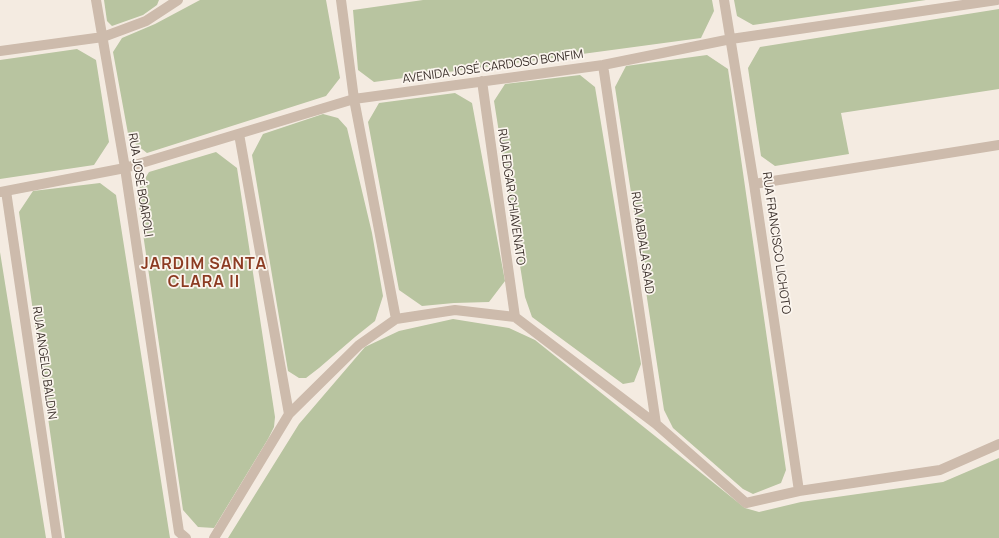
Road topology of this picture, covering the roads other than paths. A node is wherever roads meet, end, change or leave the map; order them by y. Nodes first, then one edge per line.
1 (96, 0) edge
2 (178, 0) edge
3 (341, 0) edge
4 (724, 0) edge
5 (997, 0) edge
6 (102, 37) junction
7 (731, 39) junction
8 (0, 51) edge
9 (603, 65) junction
10 (482, 81) junction
11 (354, 99) junction
12 (239, 134) junction
13 (999, 145) edge
14 (125, 168) junction
15 (754, 184) junction
16 (3, 192) edge
17 (515, 317) junction
18 (396, 319) junction
19 (289, 414) junction
20 (656, 424) junction
21 (999, 444) edge
22 (799, 491) junction
23 (57, 538) edge
24 (186, 538) edge
25 (214, 538) edge

1 - 6 street, RUA JOSÉ BOAROLI
2 - 6 street
3 - 11 street
4 - 7 street, RUA FRANCISCO LICHOTO
5 - 7 street, AVENIDA JOSÉ CARDOSO BONFIM
6 - 8 street
6 - 14 street, RUA JOSÉ BOAROLI
7 - 9 street, AVENIDA JOSÉ CARDOSO BONFIM
7 - 15 street, RUA FRANCISCO LICHOTO
9 - 10 street, AVENIDA JOSÉ CARDOSO BONFIM
9 - 20 street, RUA ABDALA SAAD
10 - 11 street, AVENIDA JOSÉ CARDOSO BONFIM
10 - 17 street, RUA EDGAR CHIAVENATO
11 - 12 street, AVENIDA JOSÉ CARDOSO BONFIM
11 - 18 street
12 - 14 street, AVENIDA JOSÉ CARDOSO BONFIM
12 - 19 street
13 - 15 street
14 - 16 street, AVENIDA JOSÉ CARDOSO BONFIM
14 - 24 street, RUA JOSÉ BOAROLI
15 - 22 street, RUA FRANCISCO LICHOTO
16 - 23 street, RUA ANGELO BALDIN
17 - 18 street
17 - 20 street
18 - 19 street
19 - 25 street
20 - 22 street
21 - 22 street

